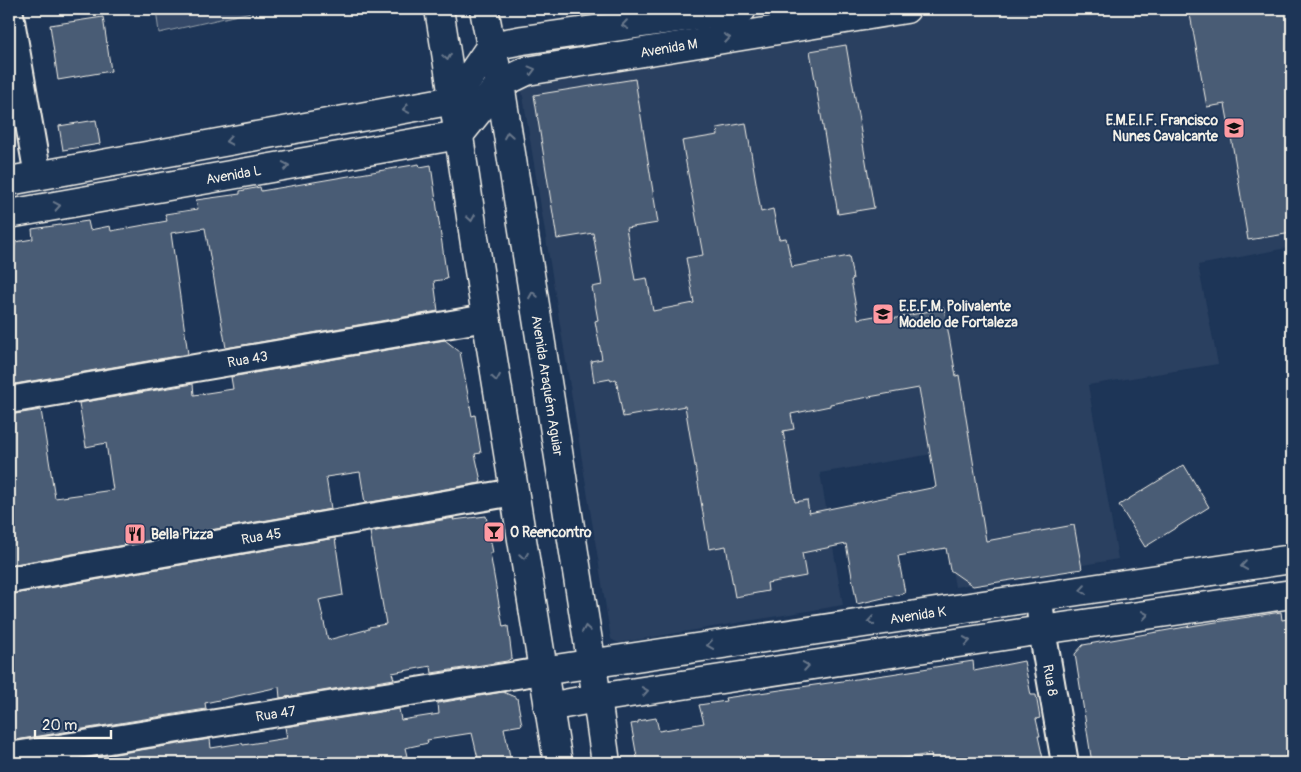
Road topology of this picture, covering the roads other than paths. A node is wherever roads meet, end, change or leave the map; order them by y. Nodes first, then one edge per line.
1 (10, 9) edge
2 (439, 9) edge
3 (484, 9) edge
4 (742, 9) edge
5 (906, 9) edge
6 (690, 13) edge
7 (491, 46) junction
8 (500, 84) junction
9 (454, 100) junction
10 (458, 136) junction
11 (38, 176) junction
12 (9, 181) edge
13 (9, 214) edge
14 (486, 318) junction
15 (9, 400) edge
16 (514, 492) junction
17 (1292, 559) edge
18 (9, 580) edge
19 (1292, 594) edge
20 (1039, 596) junction
21 (1042, 630) junction
22 (591, 663) junction
23 (542, 671) junction
24 (597, 698) junction
25 (548, 707) junction
26 (9, 756) edge
27 (558, 763) edge
28 (606, 763) edge
29 (1065, 763) edge

1 - 11 street
2 -> 9 street
3 - 7 street, Avenida Araquém Aguiar
4 - 6 street, Avenida M
8 -> 5 street, Avenida M
6 -> 7 street, Avenida M
7 - 8 street, Avenida Araquém Aguiar
7 - 9 street
8 - 10 street, Avenida M
22 -> 8 street, Avenida Araquém Aguiar
9 - 10 street
9 -> 11 street
13 -> 10 street, Avenida L
10 -> 14 street
11 - 12 street
14 - 15 street, Rua 43
14 -> 16 street
16 - 18 street, Rua 45
16 -> 23 street
17 -> 20 street, Avenida K
21 -> 19 street
20 - 21 street, Rua 8
20 -> 22 street, Avenida K
24 -> 21 street
21 - 29 street, Rua 8
22 - 23 street, Avenida K
22 - 24 street, Avenida Araquém Aguiar
23 - 25 street
23 - 26 street, Rua 47
24 - 25 street
24 - 28 street, Avenida Araquém Aguiar
25 - 27 street

